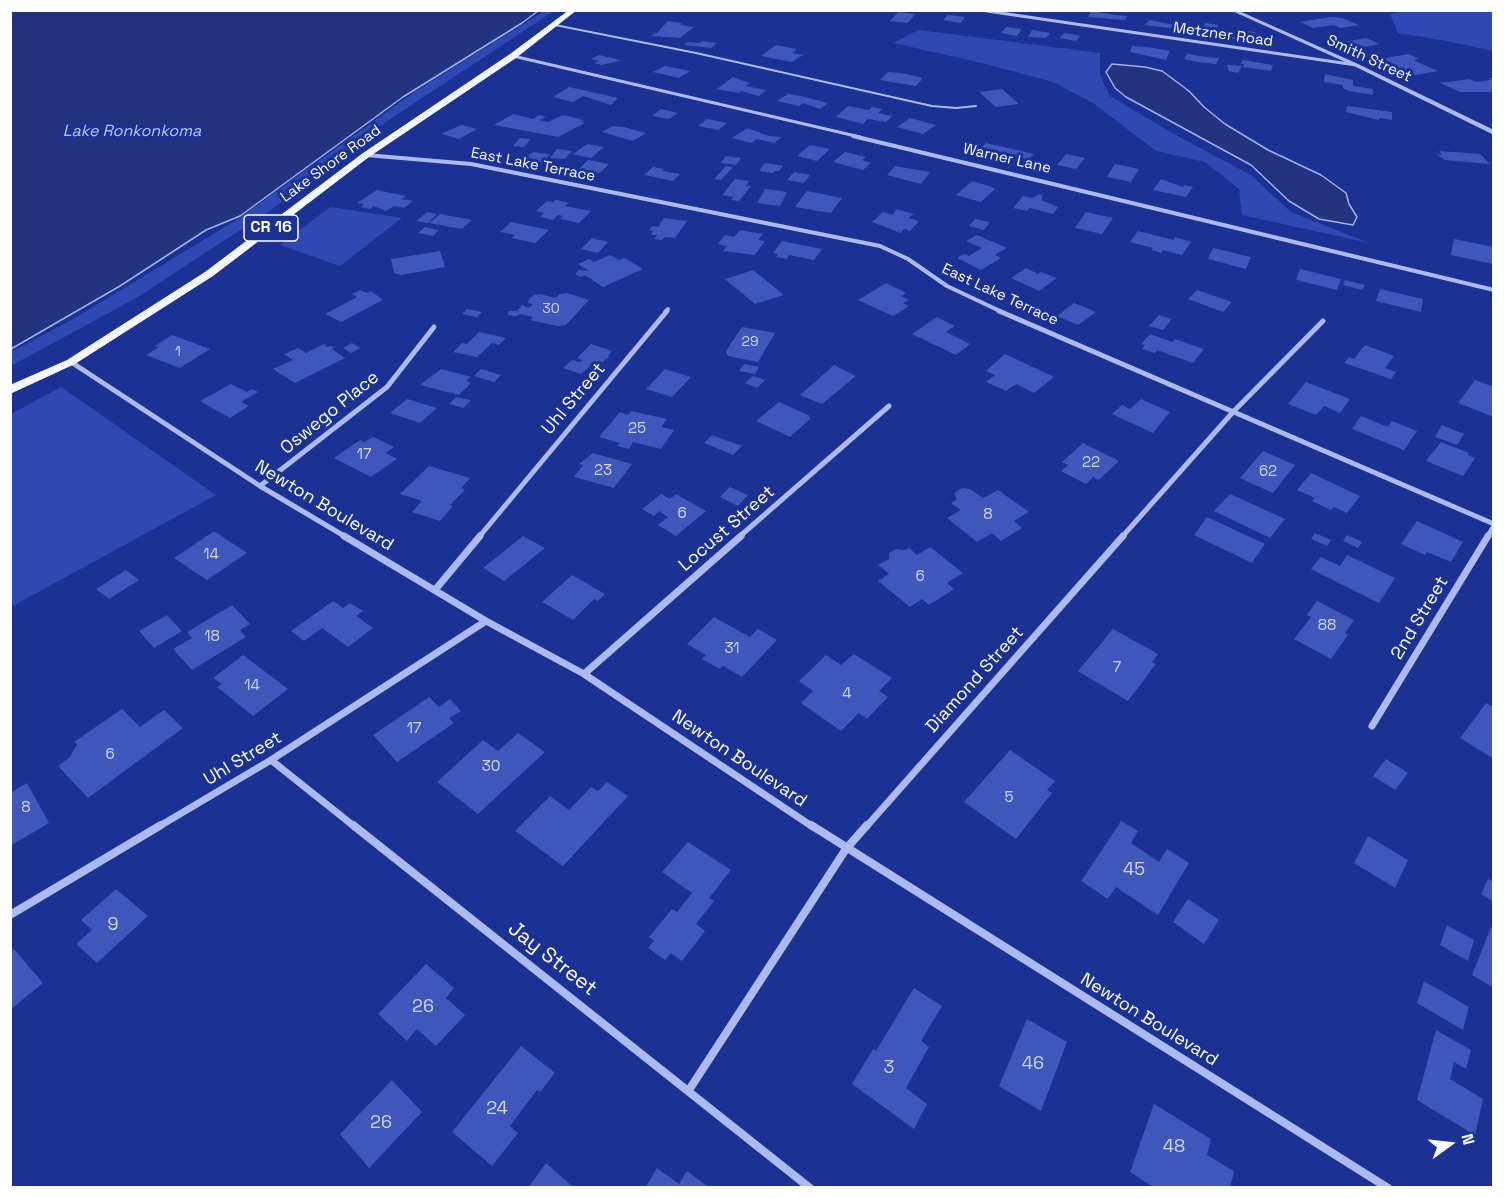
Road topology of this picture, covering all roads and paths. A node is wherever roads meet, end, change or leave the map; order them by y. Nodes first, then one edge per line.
1 (574, 10) edge
2 (980, 10) edge
3 (1232, 10) edge
4 (555, 25) junction
5 (513, 56) junction
6 (1356, 65) junction
7 (976, 106) dead end
8 (1494, 133) edge
9 (366, 155) junction
10 (1494, 290) edge
11 (668, 309) dead end
12 (1323, 321) dead end
13 (434, 327) dead end
14 (71, 362) junction
15 (10, 390) edge
16 (889, 406) dead end
17 (1233, 412) junction
18 (260, 486) junction
19 (1494, 525) edge
20 (435, 590) junction
21 (486, 621) junction
22 (584, 674) junction
23 (1372, 726) dead end
24 (272, 760) junction
25 (846, 849) junction
26 (10, 915) edge
27 (689, 1090) junction
28 (810, 1188) edge
29 (1388, 1188) edge

1 - 4 main road, Lake Shore Road / CR 16
2 - 6 street, Metzner Road
3 - 6 street, Smith Street
4 - 5 main road, Lake Shore Road / CR 16
4 - 7 lane
5 - 9 main road, Lake Shore Road / CR 16
5 - 10 street, Warner Lane
6 - 8 street, Smith Street
9 - 14 main road, Lake Shore Road / CR 16
9 - 17 street, East Lake Terrace
11 - 20 street, Uhl Street
12 - 17 street, Diamond Street
13 - 18 street, Oswego Place
14 - 15 main road, Lake Shore Road / CR 16
14 - 18 street, Newton Boulevard
16 - 22 street, Locust Street
17 - 19 street, East Lake Terrace
17 - 25 street, Diamond Street
18 - 20 street, Newton Boulevard
19 - 23 street, 2nd Street
20 - 21 street, Newton Boulevard
21 - 22 street, Newton Boulevard
21 - 24 street, Uhl Street
22 - 25 street, Newton Boulevard
24 - 26 street, Uhl Street
24 - 27 street, Jay Street
25 - 27 street, Diamond Street
25 - 29 street, Newton Boulevard
27 - 28 street, Jay Street

